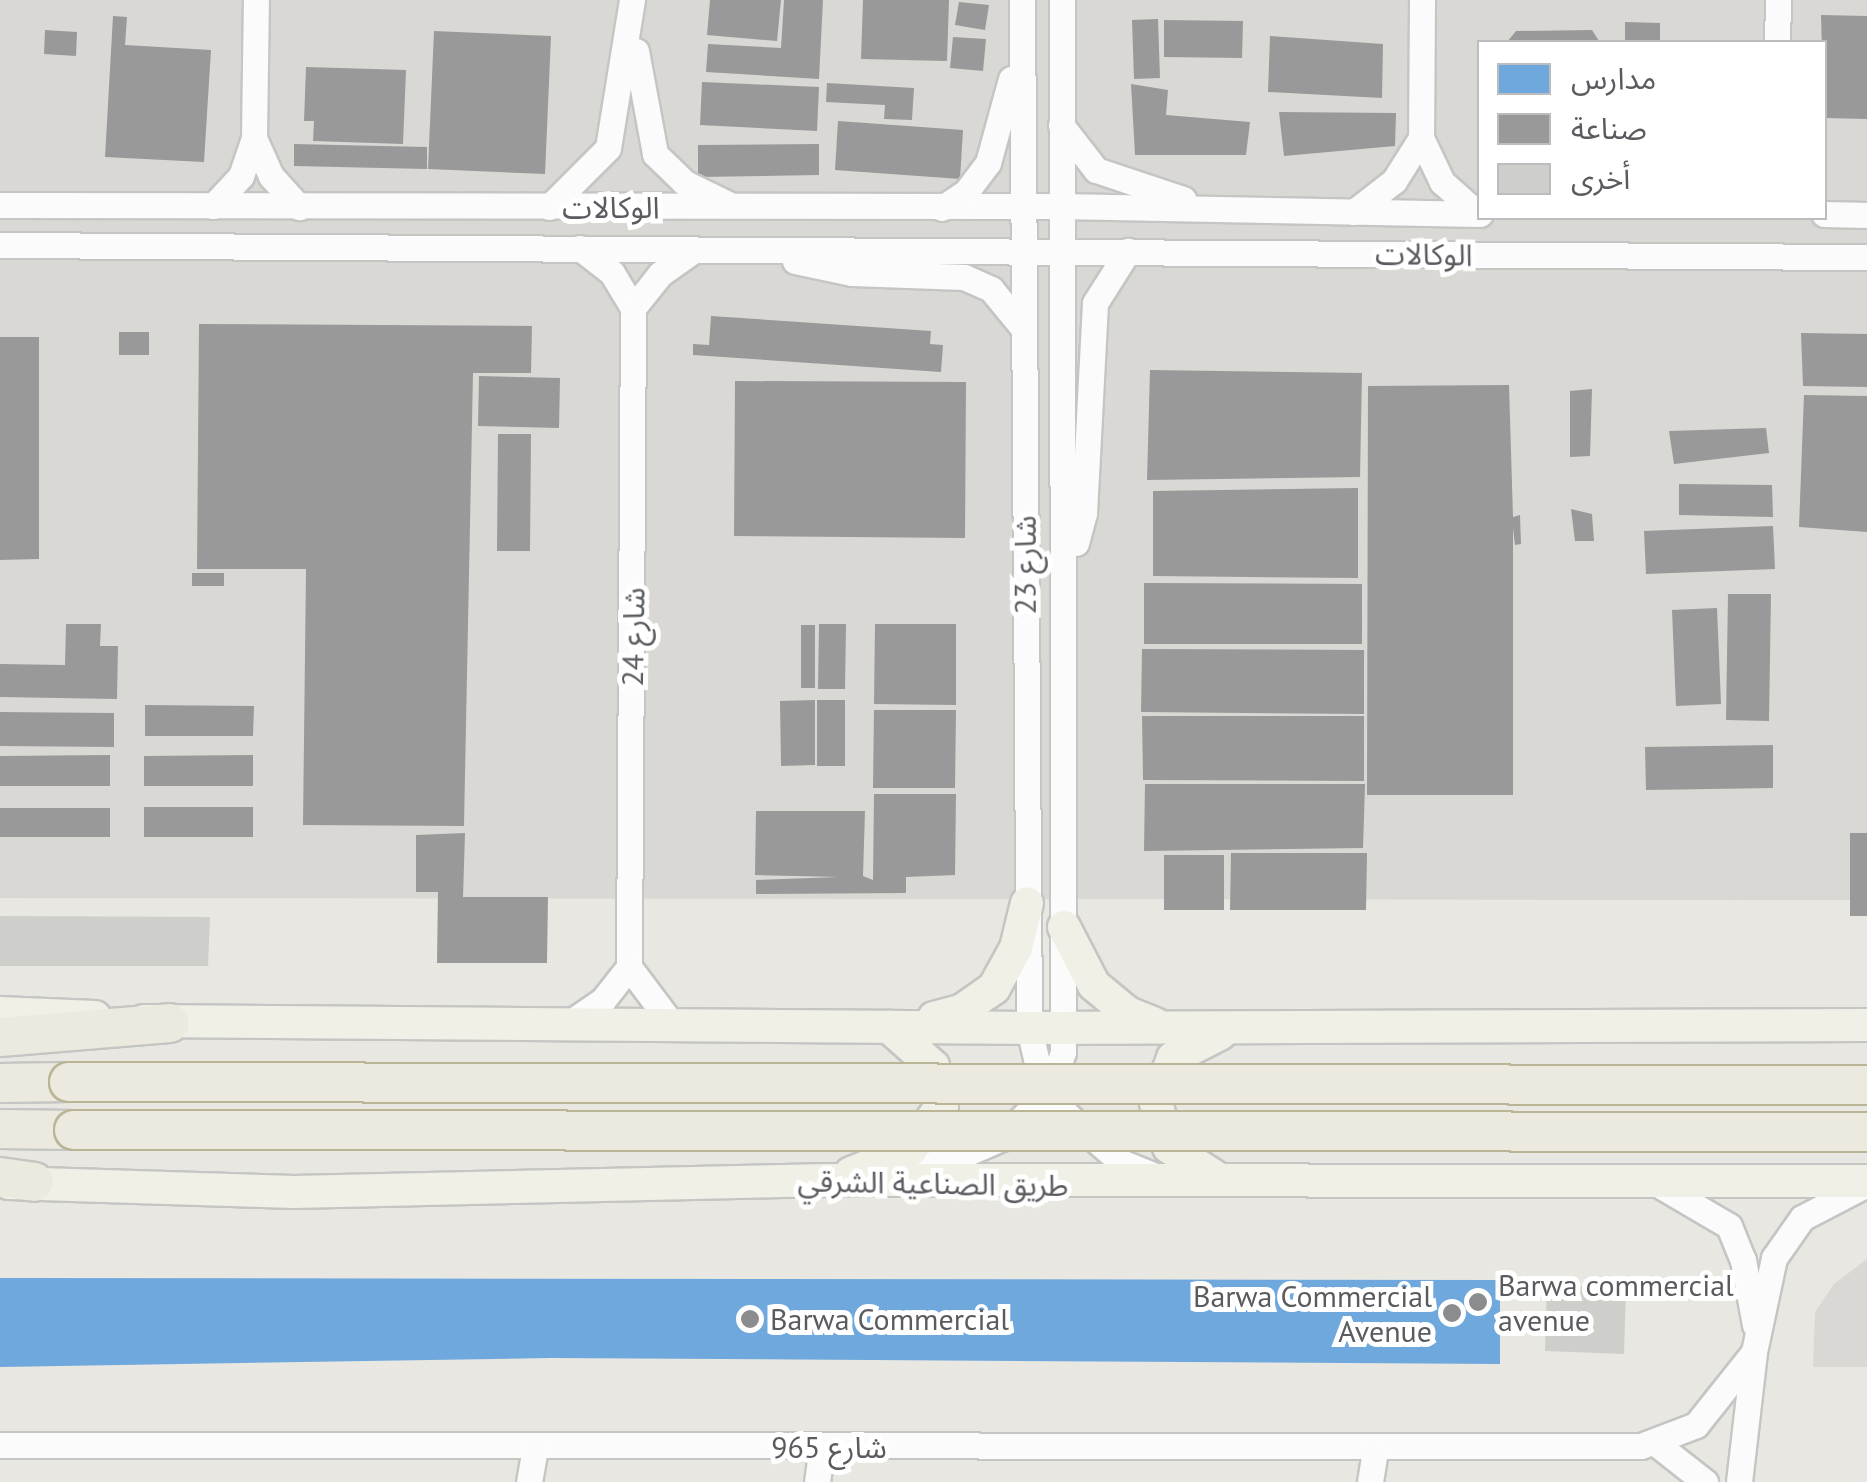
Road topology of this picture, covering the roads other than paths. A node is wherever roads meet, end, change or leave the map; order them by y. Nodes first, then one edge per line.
1 (256, 0) edge
2 (632, 0) edge
3 (1022, 0) edge
4 (1062, 0) edge
5 (1422, 0) edge
6 (1778, 0) edge
7 (632, 31) junction
8 (1022, 35) junction
9 (1778, 40) edge
10 (1060, 122) junction
11 (254, 138) junction
12 (1421, 138) junction
13 (0, 205) edge
14 (213, 206) junction
15 (1059, 206) junction
16 (299, 207) junction
17 (548, 207) junction
18 (1020, 207) junction
19 (737, 208) junction
20 (942, 208) junction
21 (1222, 210) junction
22 (1354, 212) junction
23 (1477, 212) edge
24 (1477, 214) edge
25 (1827, 214) edge
26 (1867, 214) edge
27 (0, 246) edge
28 (580, 248) junction
29 (695, 250) junction
30 (741, 250) junction
31 (1021, 250) junction
32 (1060, 250) junction
33 (1128, 250) junction
34 (1867, 257) edge
35 (633, 308) junction
36 (1023, 328) junction
37 (1068, 577) junction
38 (1028, 904) junction
39 (1064, 927) junction
40 (630, 967) junction
41 (0, 1013) edge
42 (168, 1023) junction
43 (671, 1023) junction
44 (568, 1024) junction
45 (1867, 1025) edge
46 (889, 1026) junction
47 (1028, 1028) junction
48 (1064, 1028) junction
49 (1169, 1028) junction
50 (1249, 1028) junction
51 (0, 1037) edge
52 (0, 1082) edge
53 (1867, 1085) edge
54 (1050, 1090) junction
55 (0, 1129) edge
56 (1867, 1132) edge
57 (828, 1180) junction
58 (1652, 1180) junction
59 (11, 1181) edge
60 (1222, 1181) junction
61 (1172, 1182) junction
62 (1867, 1183) edge
63 (1756, 1343) junction
64 (0, 1445) edge
65 (1658, 1445) junction
66 (822, 1447) junction
67 (535, 1448) junction
68 (1374, 1449) junction
69 (529, 1482) edge
70 (816, 1482) edge
71 (1370, 1482) edge
72 (1704, 1482) edge
73 (1739, 1482) edge

1 - 11 street
2 - 7 street
3 - 8 street, شارع 23
4 - 10 street, شارع 23
5 - 12 street
6 - 9 street
7 - 17 street
7 - 19 street
8 - 18 street, شارع 23
8 - 20 street, شارع 23
10 - 15 street, شارع 23
10 - 21 street, الوكالات
11 - 14 street
11 - 16 street
12 - 22 street
12 - 23 street
13 - 14 street, الوكالات
14 - 16 street, الوكالات
15 - 18 street, الوكالات
15 - 21 street, الوكالات
15 - 32 street, شارع 23
16 - 17 street, الوكالات
17 - 19 street, الوكالات
18 - 20 street, الوكالات
18 - 31 street, شارع 23
19 - 20 street, الوكالات
21 - 22 street, الوكالات
22 - 24 street, الوكالات
25 - 26 street
27 - 28 street, الوكالات
28 - 29 street, الوكالات
28 - 35 street
29 - 30 street, الوكالات
29 - 35 street
30 - 31 street, الوكالات
30 - 36 street, الوكالات
31 - 32 street, الوكالات
31 - 36 street, شارع 23
32 - 33 street, الوكالات
32 - 37 street, شارع 23
33 - 34 street, الوكالات
33 - 37 street, شارع 23
35 - 40 street, شارع 24
36 - 38 street, شارع 23
37 - 39 street, شارع 23
38 - 46 main road
38 - 47 street, شارع 23
39 - 48 street, شارع 23
39 - 49 main road
40 - 43 street
40 - 44 street
41 - 42 main road
42 - 44 main road
42 - 51 highway
43 - 44 main road
43 - 46 main road
45 - 50 main road
46 - 47 main road
46 - 57 main road
47 - 48 main road
47 - 54 street, شارع 23
48 - 49 main road
48 - 54 street, شارع 23
49 - 50 main road
50 - 60 main road
52 - 53 highway, bridge
54 - 57 street, شارع 23
54 - 61 street, شارع 23
55 - 56 highway, طريق الصناعية الشرقي, bridge
57 - 59 main road, طريق الصناعية الشرقي
57 - 61 main road, طريق الصناعية الشرقي
58 - 60 main road, طريق الصناعية الشرقي
58 - 62 main road, طريق الصناعية الشرقي
58 - 63 street
60 - 61 main road, طريق الصناعية الشرقي
62 - 63 street
63 - 65 street
63 - 73 street
64 - 67 street, شارع 965
65 - 68 street, شارع 965
65 - 72 street
66 - 67 street, شارع 965
66 - 68 street, شارع 965
66 - 70 street
67 - 69 street
68 - 71 street

